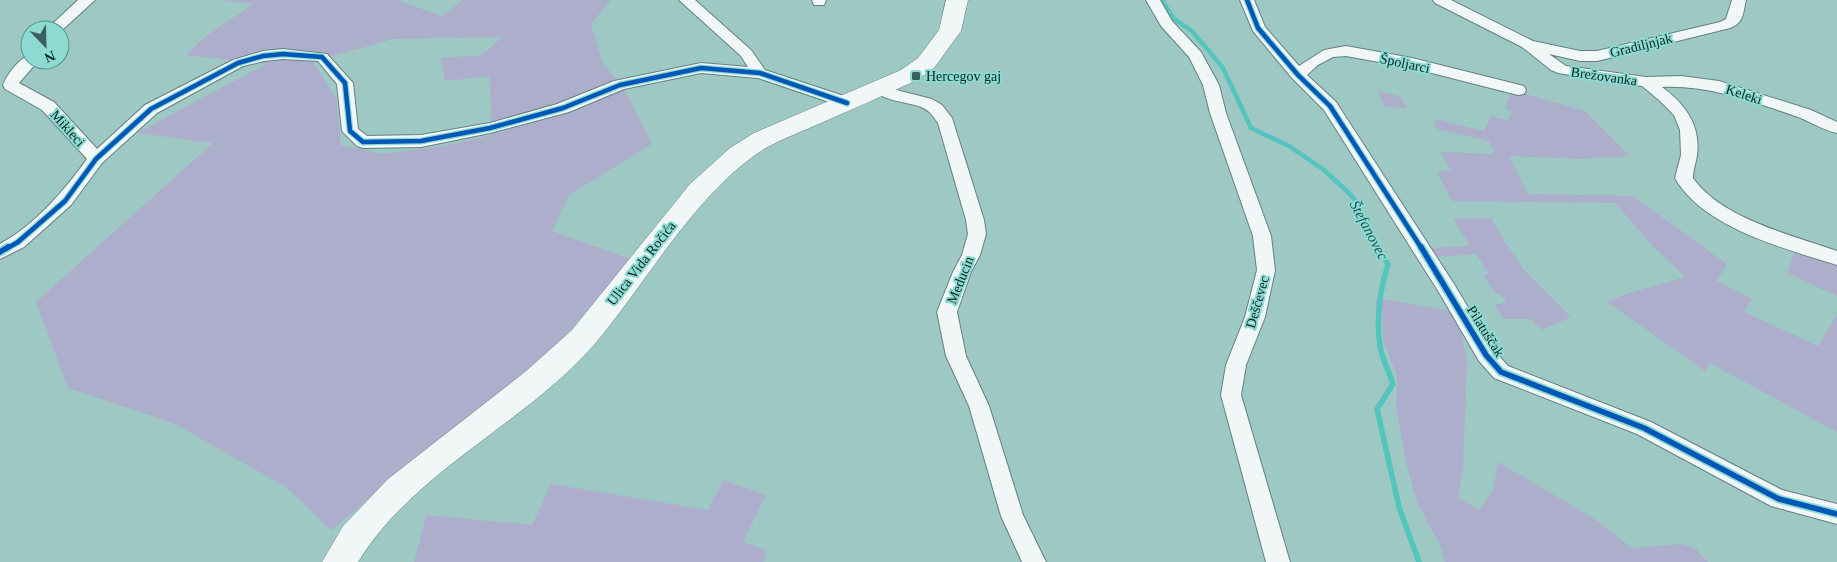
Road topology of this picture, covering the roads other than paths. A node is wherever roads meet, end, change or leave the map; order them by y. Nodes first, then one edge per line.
1 (88, 0) edge
2 (686, 0) edge
3 (957, 0) edge
4 (1153, 0) edge
5 (1247, 0) edge
6 (1440, 0) edge
7 (1739, 0) edge
8 (63, 20) edge
9 (1527, 44) junction
10 (23, 70) edge
11 (760, 73) junction
12 (1298, 75) junction
13 (1646, 82) junction
14 (5, 87) edge
15 (881, 88) junction
16 (1518, 90) dead end
17 (847, 104) junction
18 (1837, 128) edge
19 (96, 159) junction
20 (0, 252) edge
21 (1837, 258) edge
22 (1837, 514) edge
23 (339, 562) edge
24 (1034, 562) edge
25 (1278, 562) edge

1 - 8 street
2 - 11 street
3 - 15 main road, Ulica Vida Ročića
4 - 25 street, Deščevec
5 - 12 street, Pilatuščak
6 - 9 street, Brežovanka
7 - 9 street, Gradiljnjak
9 - 13 street, Brežovanka
10 - 14 street, Mikleci
11 - 17 street
11 - 19 street
12 - 16 street, Špoljarci
12 - 22 street, Pilatuščak
13 - 18 street, Keleki
13 - 21 street, Brežovanka
14 - 19 street, Mikleci
15 - 17 main road, Ulica Vida Ročića
15 - 24 street, Meducin
17 - 23 main road, Ulica Vida Ročića
19 - 20 street

